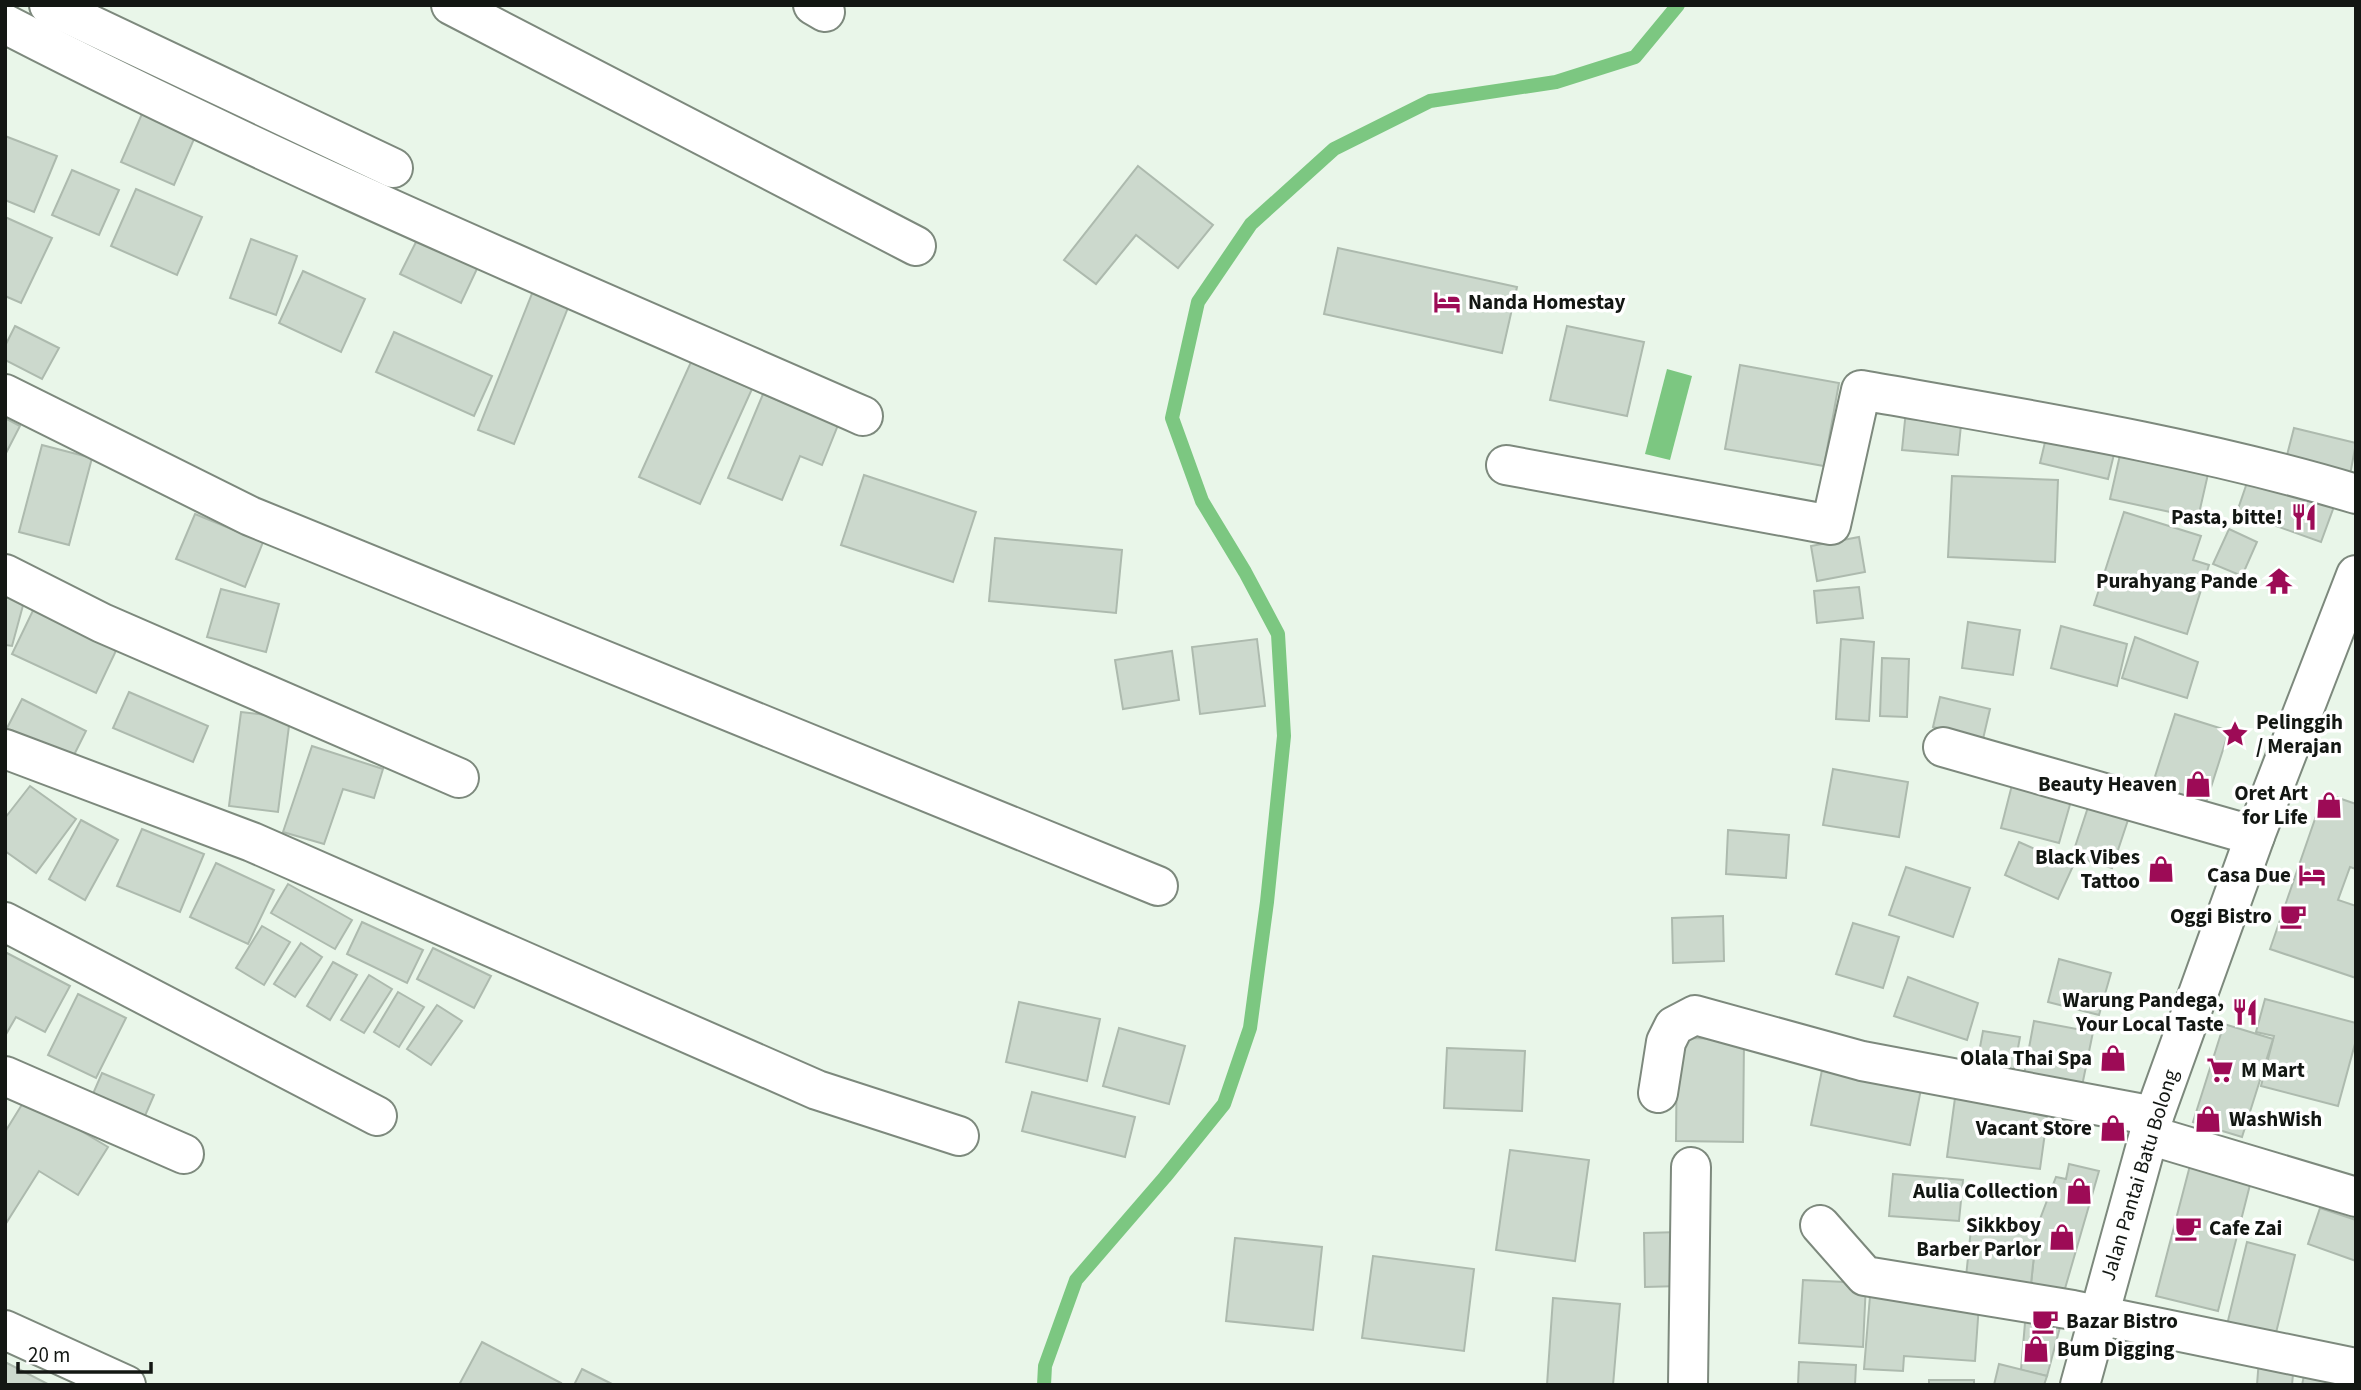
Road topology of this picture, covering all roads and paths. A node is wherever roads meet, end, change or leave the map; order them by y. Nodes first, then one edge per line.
1 (49, 5) edge
2 (451, 5) edge
3 (5, 23) edge
4 (393, 168) dead end
5 (916, 246) dead end
6 (5, 394) edge
7 (863, 416) dead end
8 (1506, 464) dead end
9 (2356, 494) edge
10 (5, 574) edge
11 (2356, 576) edge
12 (1944, 747) dead end
13 (5, 749) edge
14 (459, 778) dead end
15 (2255, 836) junction
16 (1158, 886) dead end
17 (5, 922) edge
18 (5, 1076) edge
19 (1658, 1094) dead end
20 (377, 1116) dead end
21 (2151, 1126) junction
22 (959, 1136) dead end
23 (184, 1154) dead end
24 (1691, 1167) dead end
25 (2356, 1197) edge
26 (1820, 1225) dead end
27 (2098, 1315) junction
28 (5, 1330) edge
29 (2356, 1368) edge
30 (126, 1385) edge
31 (1688, 1385) edge
32 (2080, 1385) edge

1 - 4 street
2 - 5 street
3 - 7 street
6 - 16 street
8 - 9 street
10 - 14 street
11 - 15 street, Jalan Pantai Batu Bolong
12 - 15 street
13 - 22 street
15 - 21 street, Jalan Pantai Batu Bolong
17 - 20 street
18 - 23 street
19 - 21 street
21 - 25 street
21 - 27 street, Jalan Pantai Batu Bolong
24 - 31 street
26 - 27 street
27 - 29 street
27 - 32 street, Jalan Pantai Batu Bolong
28 - 30 street

